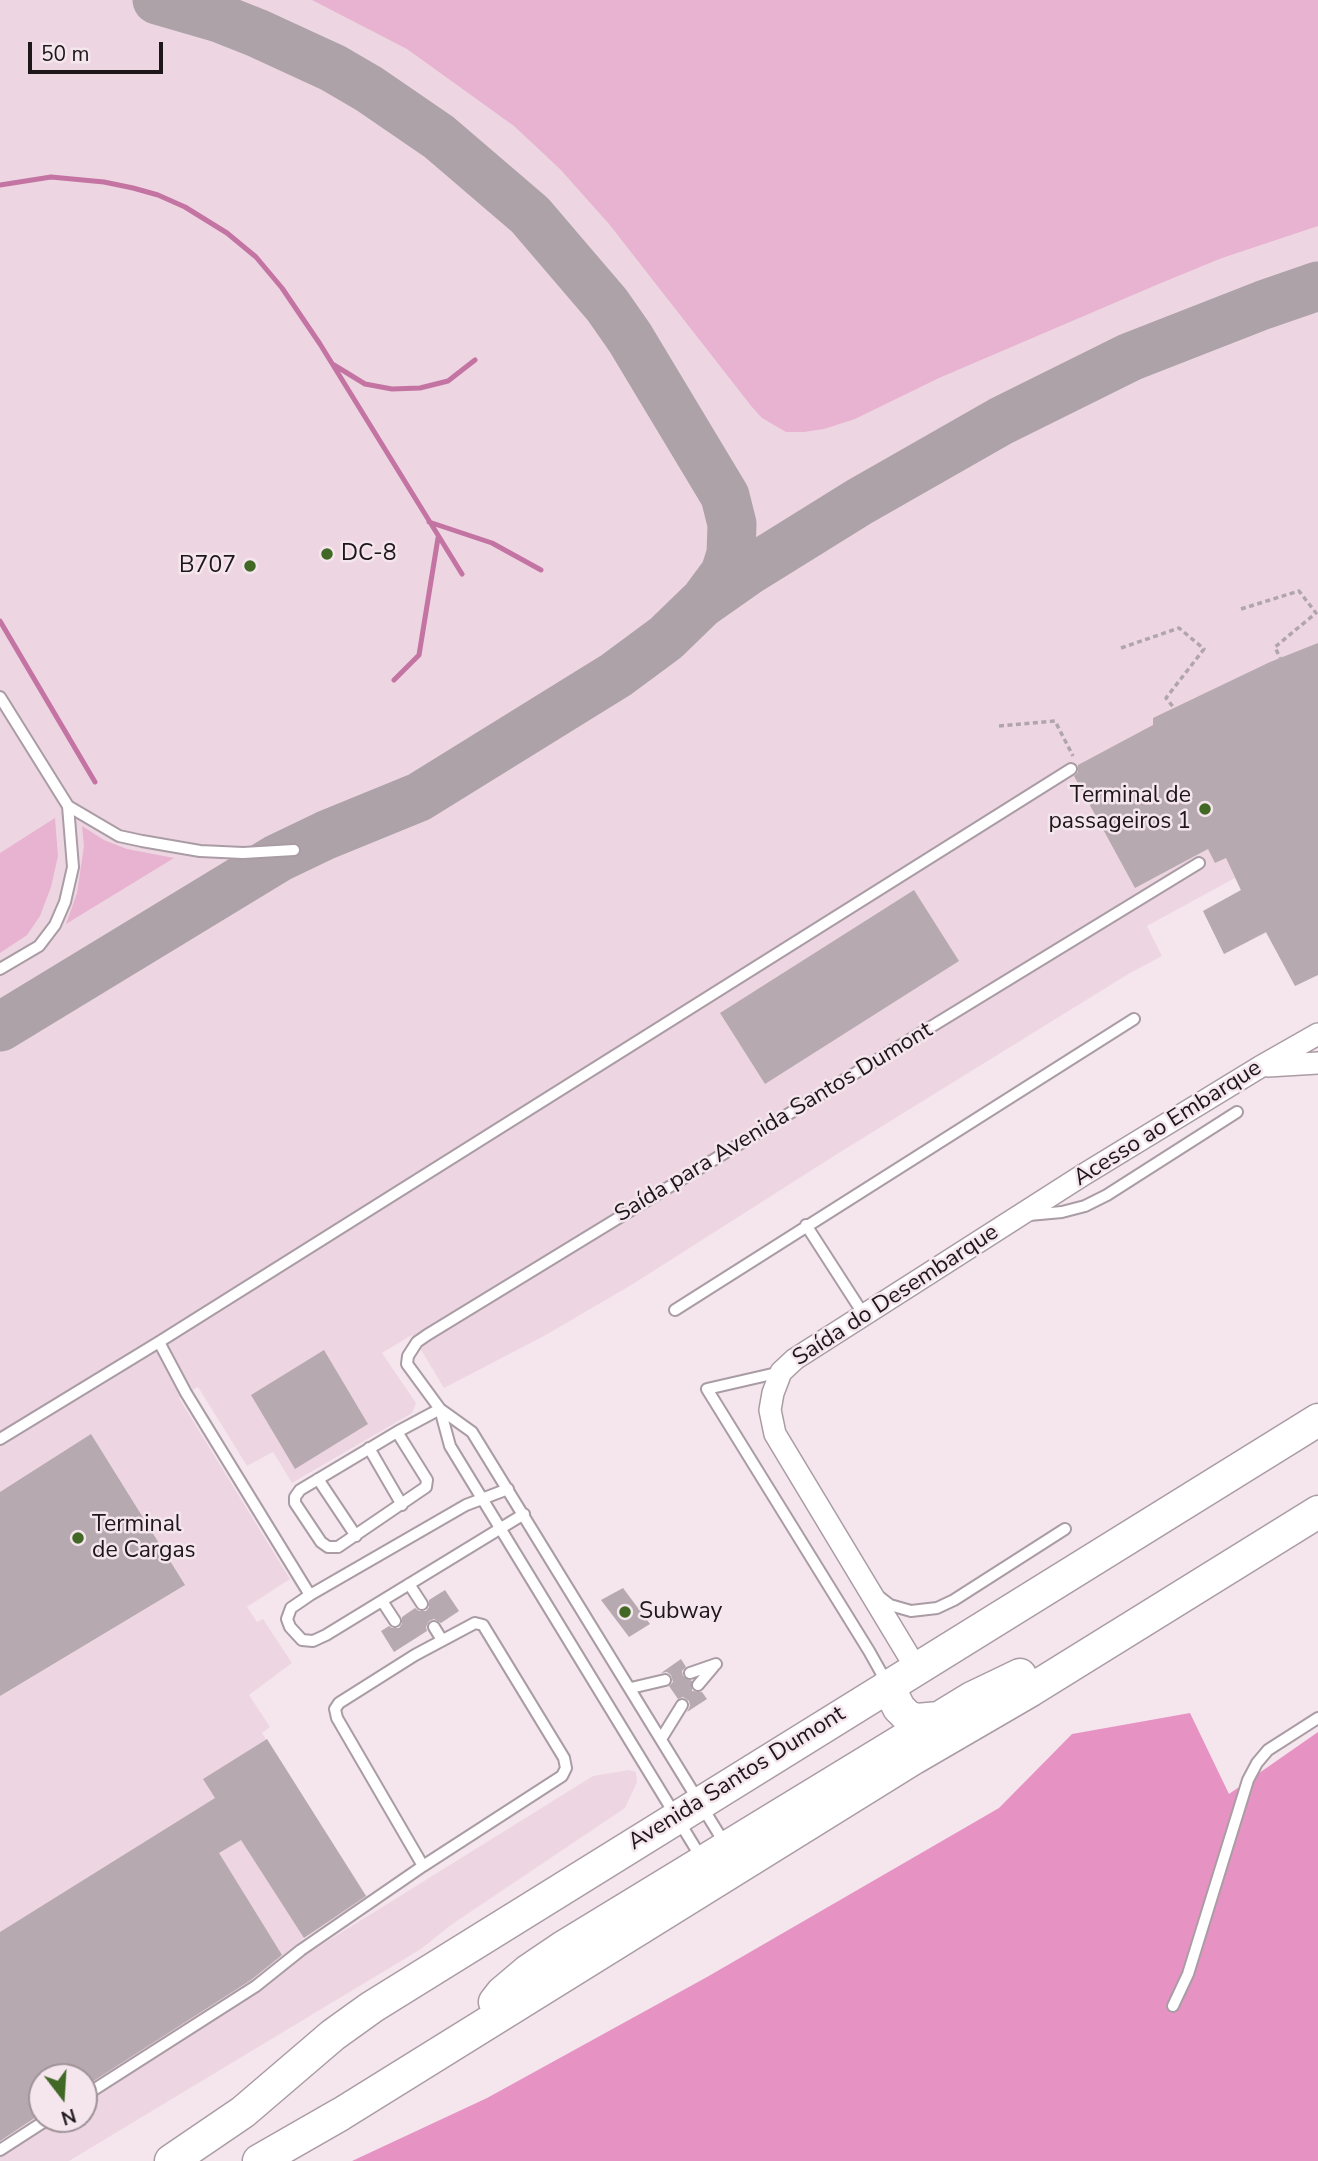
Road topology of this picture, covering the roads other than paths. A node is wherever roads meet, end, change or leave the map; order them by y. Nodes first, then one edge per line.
1 (0, 697) edge
2 (1071, 769) dead end
3 (68, 806) junction
4 (294, 850) dead end
5 (1199, 863) dead end
6 (0, 969) edge
7 (1133, 1019) dead end
8 (1318, 1034) edge
9 (1318, 1063) edge
10 (1259, 1067) junction
11 (1237, 1112) dead end
12 (1020, 1216) junction
13 (806, 1226) junction
14 (675, 1310) dead end
15 (864, 1315) junction
16 (159, 1342) junction
17 (781, 1373) junction
18 (440, 1409) junction
19 (1318, 1420) edge
20 (397, 1432) junction
21 (0, 1439) edge
22 (369, 1448) junction
23 (318, 1479) junction
24 (508, 1489) junction
25 (481, 1498) junction
26 (402, 1505) junction
27 (1318, 1512) edge
28 (524, 1514) junction
29 (501, 1529) junction
30 (1065, 1529) dead end
31 (356, 1536) junction
32 (409, 1584) junction
33 (870, 1590) junction
34 (310, 1595) junction
35 (382, 1601) junction
36 (422, 1605) dead end
37 (395, 1621) dead end
38 (434, 1627) dead end
39 (442, 1640) junction
40 (408, 1643) dead end
41 (415, 1655) junction
42 (1070, 1665) junction
43 (916, 1668) junction
44 (690, 1673) dead end
45 (665, 1681) dead end
46 (698, 1685) dead end
47 (888, 1686) junction
48 (631, 1688) junction
49 (681, 1705) dead end
50 (939, 1718) junction
51 (1318, 1718) edge
52 (661, 1739) junction
53 (689, 1809) junction
54 (736, 1847) junction
55 (423, 1866) junction
56 (1173, 2006) dead end
57 (468, 2036) junction
58 (98, 2087) edge
59 (28, 2132) edge
60 (0, 2150) edge
61 (171, 2161) edge
62 (259, 2161) edge

1 - 3 lane
2 - 16 lane
3 - 4 lane
3 - 6 lane
5 - 18 lane, Saída para Avenida Santos Dumont
7 - 13 lane
8 - 10 street, Acesso ao Embarque
9 - 10 street
10 - 12 street, Acesso ao Embarque
11 - 12 lane, Saída do Desembarque
12 - 15 street, Saída do Desembarque
13 - 14 lane
13 - 15 lane
15 - 17 street, Saída do Desembarque
16 - 21 lane
16 - 34 lane
17 - 33 street, Saída do Desembarque
17 - 47 lane
18 - 20 lane
18 - 24 lane
18 - 25 lane
19 - 43 main road, Avenida Santos Dumont
20 - 22 lane
20 - 26 lane
22 - 23 lane
22 - 26 lane
23 - 31 lane
23 - 31 lane
24 - 25 lane
24 - 28 lane
25 - 29 lane
25 - 34 lane
26 - 31 lane
27 - 42 main road
28 - 29 lane
28 - 48 lane
29 - 32 lane
29 - 53 lane
30 - 33 lane
32 - 35 lane
32 - 36 lane
33 - 43 street, Saída do Desembarque
34 - 35 lane
35 - 37 lane
38 - 39 lane
39 - 41 lane
39 - 55 lane
40 - 41 lane
41 - 55 lane
42 - 50 main road
42 - 54 main road
43 - 47 main road, Avenida Santos Dumont
44 - 46 lane
45 - 48 lane
47 - 50 main road
47 - 53 main road, Avenida Santos Dumont
48 - 52 lane
49 - 52 lane
50 - 54 main road
51 - 56 lane
52 - 53 lane
53 - 54 lane
53 - 54 lane
53 - 61 main road, Avenida Santos Dumont
54 - 57 main road
54 - 57 main road
55 - 58 lane
57 - 62 main road
59 - 60 lane

